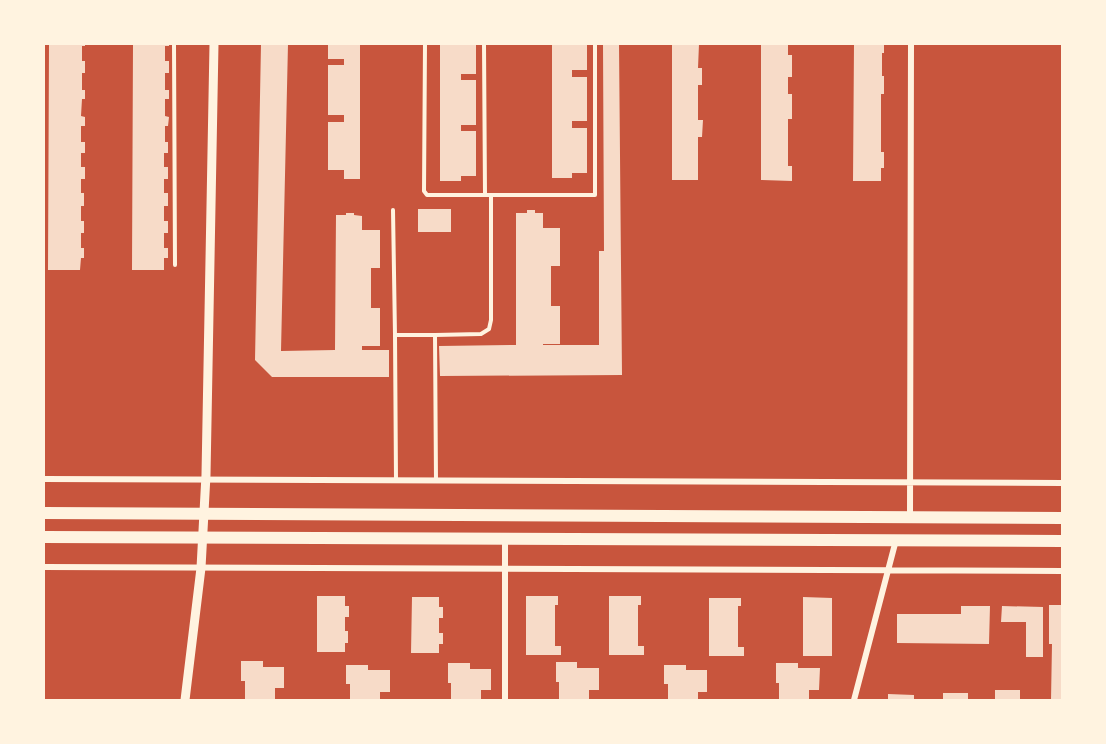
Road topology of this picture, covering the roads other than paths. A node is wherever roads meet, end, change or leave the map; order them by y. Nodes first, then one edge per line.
1 (174, 44) edge
2 (214, 44) edge
3 (425, 44) edge
4 (484, 44) edge
5 (595, 44) edge
6 (911, 44) edge
7 (485, 195) junction
8 (491, 195) junction
9 (393, 210) dead end
10 (175, 265) dead end
11 (395, 335) junction
12 (435, 335) junction
13 (44, 479) edge
14 (206, 480) junction
15 (396, 481) junction
16 (436, 481) junction
17 (910, 483) junction
18 (1062, 483) edge
19 (44, 513) edge
20 (204, 514) junction
21 (910, 517) junction
22 (1062, 518) edge
23 (44, 537) edge
24 (203, 537) junction
25 (505, 539) junction
26 (896, 540) junction
27 (1062, 541) edge
28 (44, 567) edge
29 (201, 568) junction
30 (505, 569) junction
31 (888, 570) junction
32 (1062, 571) edge
33 (185, 700) edge
34 (505, 700) edge
35 (854, 700) edge

1 - 10 lane
2 - 14 street
3 - 7 lane
4 - 7 lane
5 - 8 lane
6 - 17 street
7 - 8 lane
8 - 12 lane
9 - 11 lane
11 - 12 lane
11 - 15 lane
12 - 16 lane
13 - 14 street
14 - 15 street
14 - 20 street
15 - 16 street
16 - 17 street
17 - 18 street
17 - 21 street
19 - 20 main road
20 - 21 main road
20 - 24 street
21 - 22 main road
23 - 24 main road
24 - 25 main road
24 - 29 street
25 - 26 main road
25 - 30 street
26 - 27 main road
26 - 31 street
28 - 29 street
29 - 30 street
29 - 33 street
30 - 31 street
30 - 34 street
31 - 32 street
31 - 35 street

